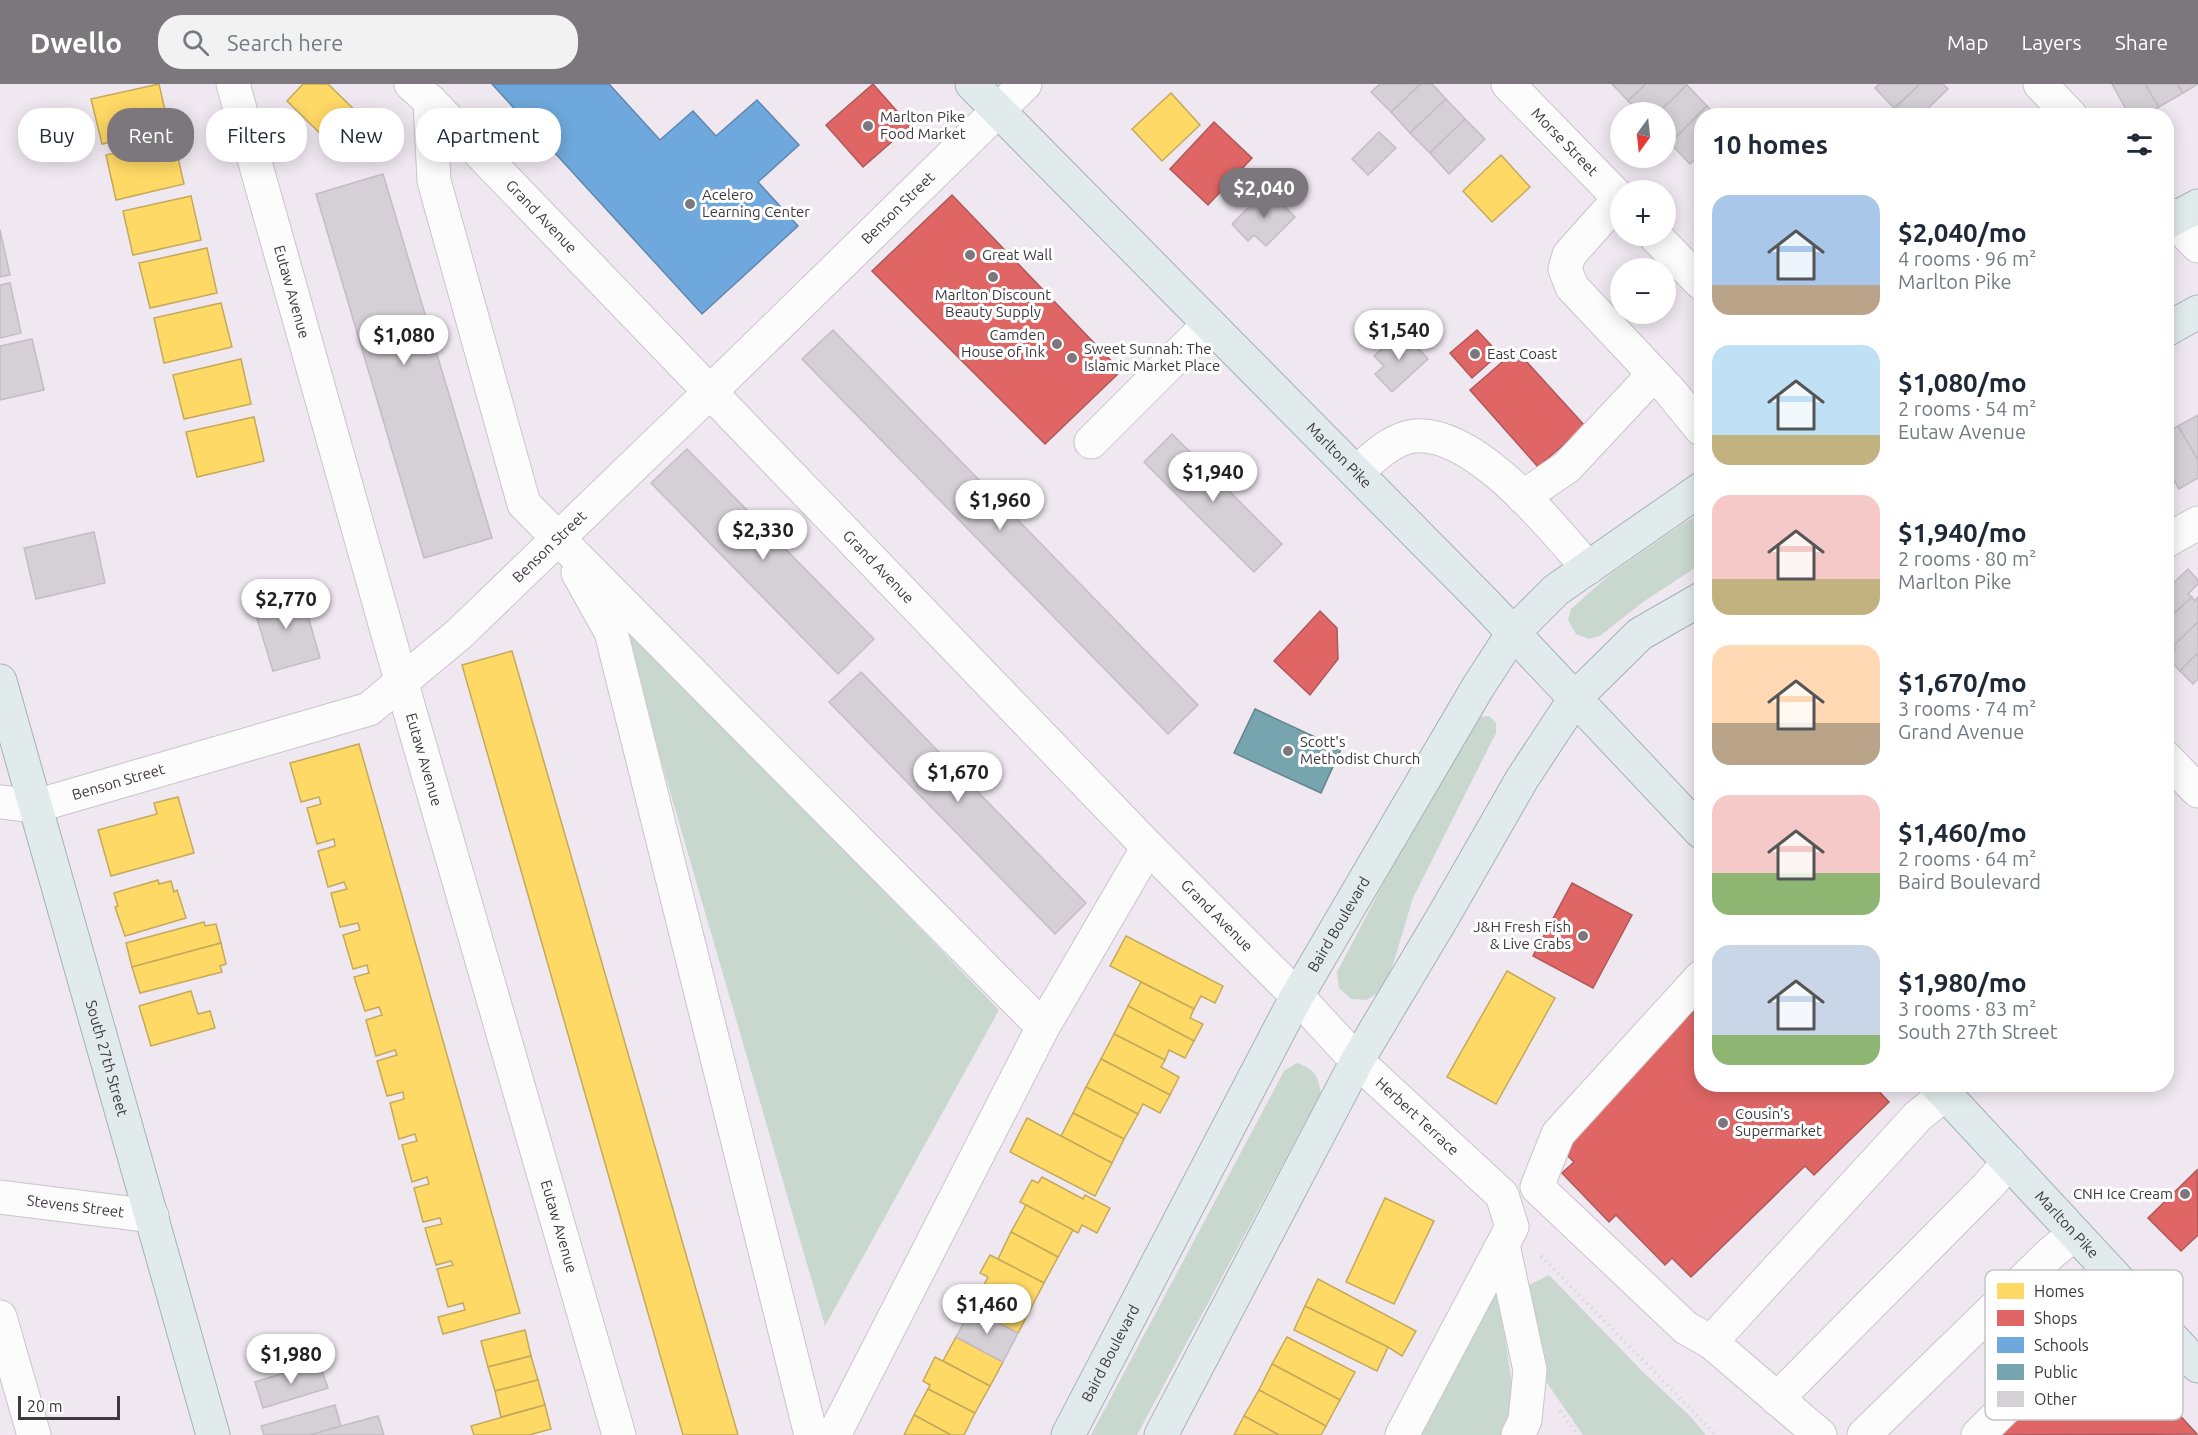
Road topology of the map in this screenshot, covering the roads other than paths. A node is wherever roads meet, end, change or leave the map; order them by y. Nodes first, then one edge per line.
1 (233, 84) edge
2 (972, 84) edge
3 (1024, 84) edge
4 (1508, 84) edge
5 (2040, 84) edge
6 (420, 93) edge
7 (2063, 108) edge
8 (997, 111) junction
9 (1610, 189) edge
10 (1610, 210) edge
11 (2176, 215) edge
12 (1665, 246) edge
13 (2198, 246) edge
14 (1694, 276) edge
15 (2198, 312) edge
16 (1209, 324) junction
17 (2174, 326) edge
18 (1654, 374) junction
19 (710, 392) junction
20 (1694, 421) edge
21 (1091, 442) dead end
22 (1357, 472) junction
23 (1694, 494) edge
24 (1523, 497) junction
25 (2198, 524) edge
26 (2174, 537) edge
27 (560, 538) junction
28 (1588, 568) junction
29 (1694, 602) edge
30 (1514, 633) junction
31 (0, 681) edge
32 (402, 684) junction
33 (1576, 697) junction
34 (2174, 767) edge
35 (2198, 791) edge
36 (0, 802) edge
37 (36, 806) junction
38 (1694, 824) edge
39 (1148, 847) junction
40 (1694, 985) edge
41 (1297, 996) junction
42 (1043, 1027) junction
43 (1357, 1061) junction
44 (1938, 1092) edge
45 (1944, 1092) edge
46 (2009, 1162) junction
47 (0, 1197) edge
48 (152, 1216) junction
49 (2075, 1234) junction
50 (1508, 1236) junction
51 (2034, 1270) edge
52 (2108, 1270) edge
53 (0, 1317) edge
54 (1985, 1317) edge
55 (1711, 1342) junction
56 (2183, 1350) edge
57 (2198, 1366) edge
58 (1778, 1399) junction
59 (1993, 1420) edge
60 (34, 1435) edge
61 (213, 1435) edge
62 (619, 1435) edge
63 (811, 1435) edge
64 (834, 1435) edge
65 (1068, 1435) edge
66 (1161, 1435) edge
67 (1402, 1435) edge
68 (1518, 1435) edge
69 (1820, 1435) edge
70 (1864, 1435) edge
71 (1978, 1435) edge

1 - 32 street, Eutaw Avenue
2 - 8 main road, Marlton Pike
3 - 8 street, Benson Street
4 - 9 street, Morse Street
5 - 7 street
6 - 19 street, Grand Avenue
6 - 27 street
8 - 16 main road, Marlton Pike
8 - 19 street, Benson Street
10 - 18 street
11 - 13 street
12 - 14 street
15 - 17 main road
16 - 21 street
16 - 22 main road, Marlton Pike
18 - 20 street
18 - 24 street
19 - 27 street, Benson Street
19 - 39 street, Grand Avenue
22 - 24 street
22 - 30 main road, Marlton Pike
23 - 28 main road, Baird Boulevard
24 - 28 street
25 - 26 street
27 - 32 street, Benson Street
27 - 42 street
27 - 63 street
28 - 30 main road, Baird Boulevard
29 - 33 main road
30 - 33 main road, Marlton Pike
30 - 41 main road, Baird Boulevard
31 - 37 main road, South 27th Street
32 - 37 street, Benson Street
32 - 62 street, Eutaw Avenue
33 - 38 main road, Marlton Pike
33 - 43 main road
34 - 35 street
36 - 37 street, Benson Street
37 - 48 main road, South 27th Street
39 - 41 street, Grand Avenue
39 - 42 street
40 - 55 street
41 - 43 street, Herbert Terrace
41 - 65 main road, Baird Boulevard
42 - 64 street
43 - 50 street, Herbert Terrace
43 - 66 main road
44 - 55 street
45 - 46 main road, Marlton Pike
46 - 49 main road, Marlton Pike
46 - 58 street
47 - 48 street, Stevens Street
48 - 61 main road, South 27th Street
49 - 51 street
49 - 52 main road, Marlton Pike
50 - 67 street
50 - 68 street, Herbert Terrace
53 - 60 street
54 - 70 street
55 - 58 street
56 - 57 main road, Marlton Pike
58 - 69 street
59 - 71 street

